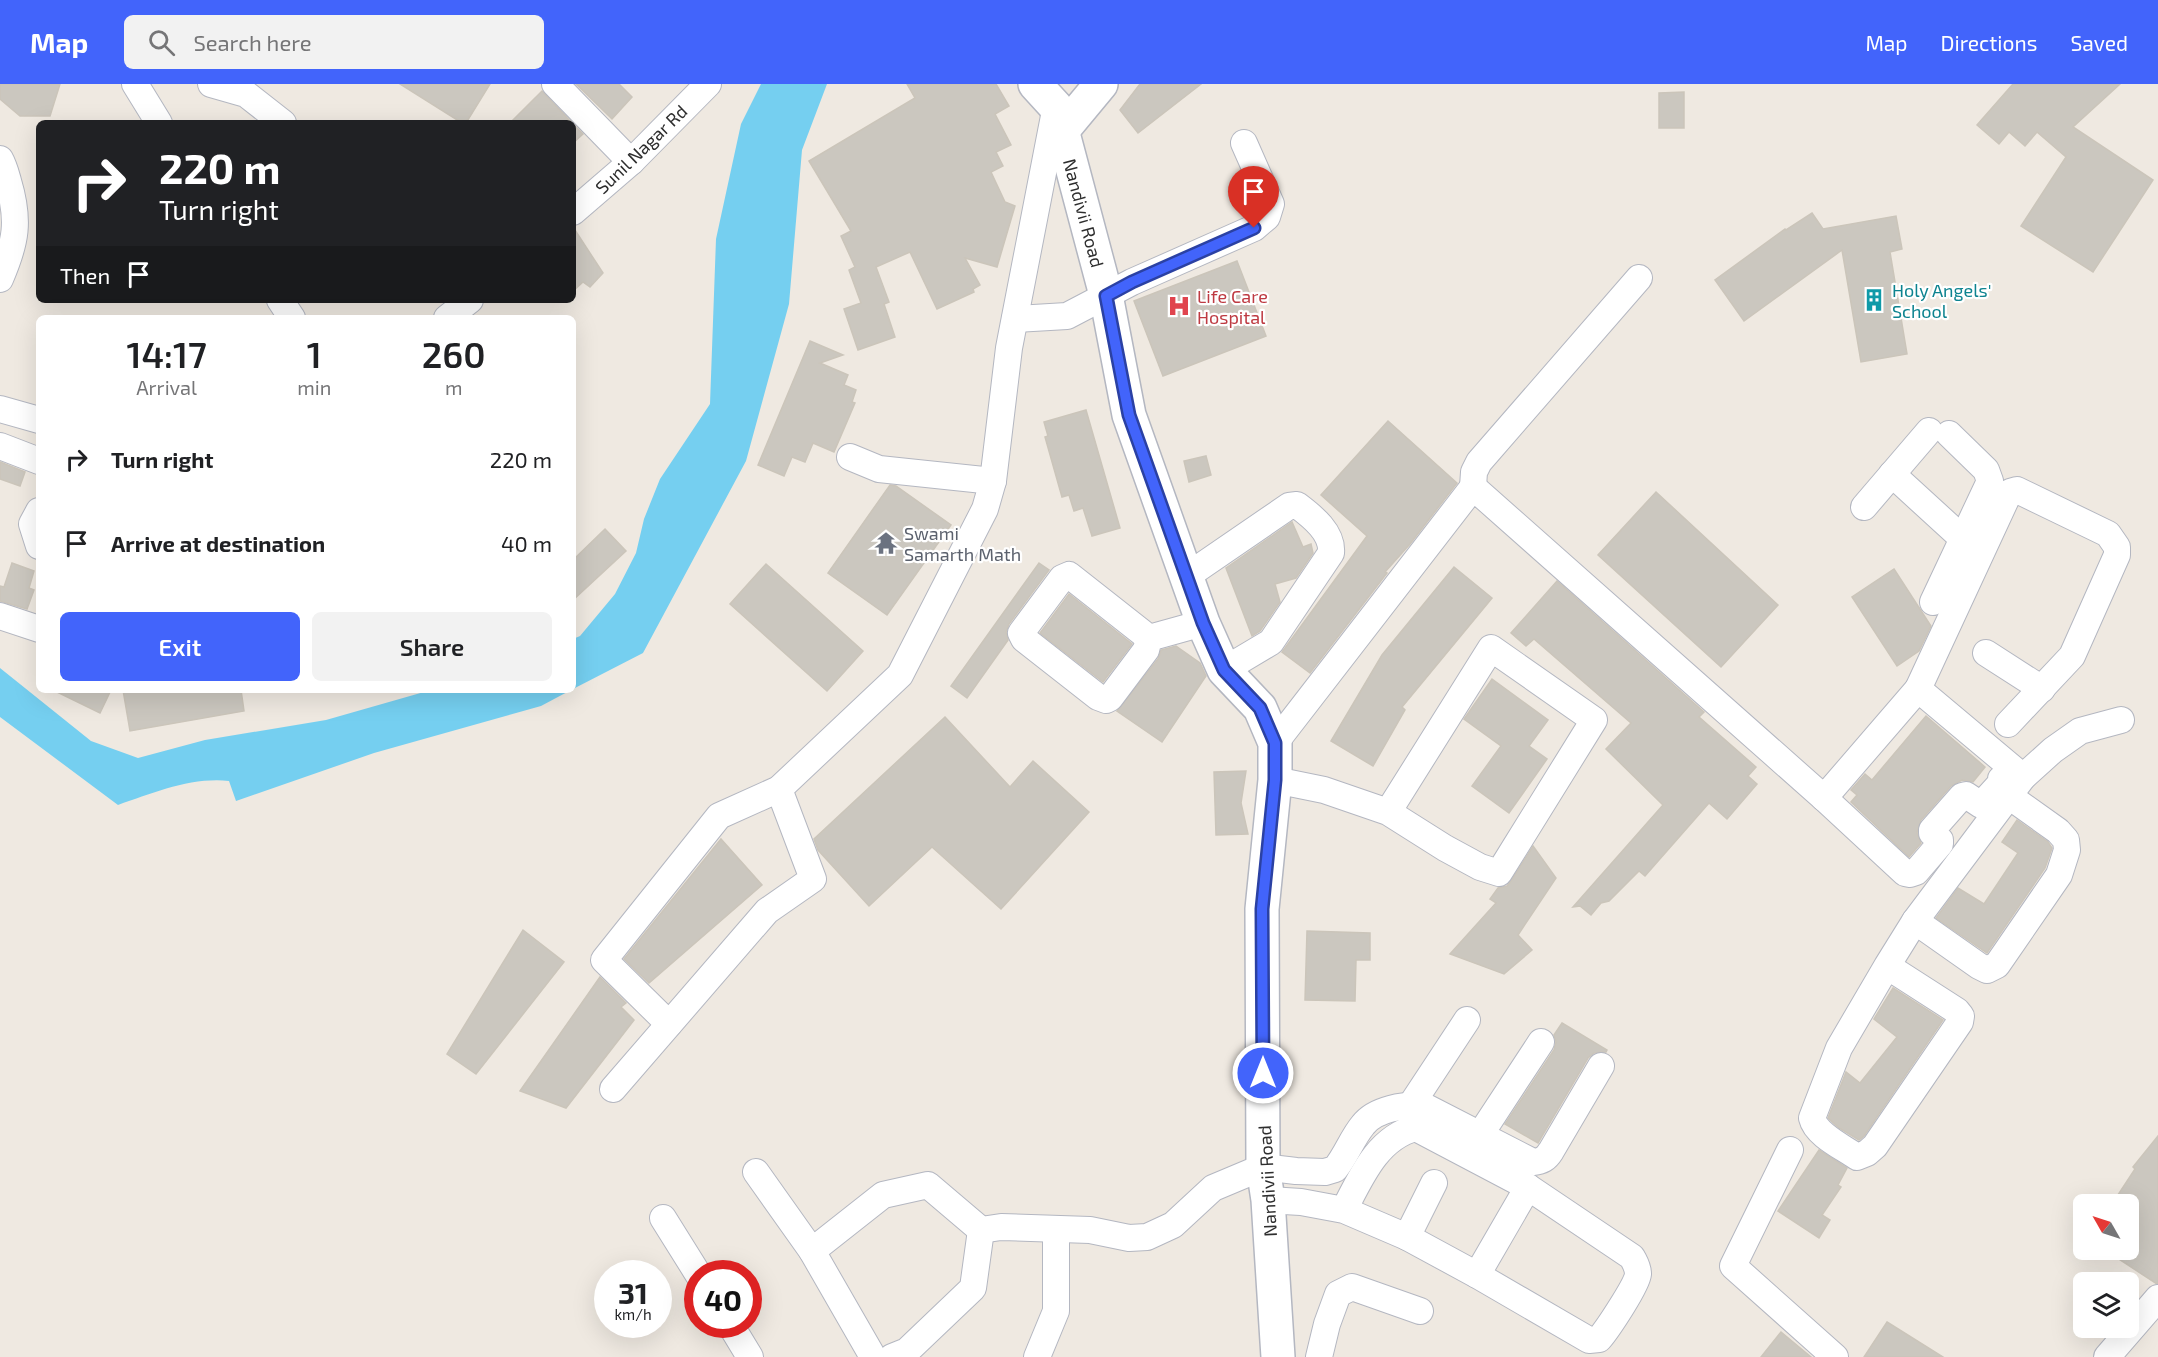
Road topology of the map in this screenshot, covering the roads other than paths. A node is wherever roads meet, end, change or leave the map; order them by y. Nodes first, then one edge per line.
1 (135, 84) edge
2 (211, 84) edge
3 (555, 84) edge
4 (708, 84) edge
5 (1101, 84) edge
6 (1057, 102) edge
7 (157, 120) edge
8 (279, 120) edge
9 (1244, 143) dead end
10 (0, 159) edge
11 (631, 162) junction
12 (576, 209) edge
13 (1639, 278) dead end
14 (0, 279) edge
15 (1106, 296) junction
16 (466, 303) edge
17 (451, 315) edge
18 (1015, 319) junction
19 (0, 409) edge
20 (36, 419) edge
21 (0, 446) edge
22 (850, 457) dead end
23 (36, 460) edge
24 (1892, 474) junction
25 (993, 481) junction
26 (1473, 487) junction
27 (1864, 507) dead end
28 (36, 517) edge
29 (36, 537) edge
30 (1972, 547) junction
31 (1187, 576) junction
32 (1933, 602) dead end
33 (0, 616) edge
34 (1203, 623) junction
35 (36, 628) edge
36 (1149, 638) junction
37 (1986, 653) dead end
38 (1224, 670) junction
39 (2042, 689) junction
40 (1914, 693) junction
41 (2121, 720) dead end
42 (2007, 724) dead end
43 (1275, 743) junction
44 (1275, 780) junction
45 (2016, 787) junction
46 (779, 789) junction
47 (1824, 798) junction
48 (1389, 812) junction
49 (1915, 921) junction
50 (1887, 966) junction
51 (1467, 1020) dead end
52 (669, 1024) junction
53 (1541, 1042) dead end
54 (1601, 1066) dead end
55 (613, 1089) dead end
56 (1411, 1105) junction
57 (1480, 1135) junction
58 (1350, 1146) junction
59 (1790, 1150) dead end
60 (1372, 1159) junction
61 (1263, 1167) junction
62 (756, 1172) dead end
63 (1434, 1182) dead end
64 (1528, 1187) junction
65 (1268, 1200) junction
66 (1344, 1210) junction
67 (663, 1218) dead end
68 (1056, 1229) junction
69 (981, 1230) junction
70 (1407, 1238) junction
71 (812, 1251) junction
72 (689, 1260) edge
73 (1477, 1275) junction
74 (2158, 1298) edge
75 (1420, 1311) dead end
76 (738, 1338) edge
77 (750, 1357) edge
78 (873, 1357) edge
79 (892, 1357) edge
80 (1037, 1357) edge
81 (1278, 1357) edge
82 (1319, 1357) edge
83 (1835, 1357) edge
84 (2108, 1357) edge

1 - 7 street
2 - 8 street
3 - 11 street
4 - 11 street, Sunil Nagar Rd
5 - 6 street
6 - 15 street, Nandivii Road
6 - 18 street
9 - 15 street
10 - 14 street
11 - 12 street, Sunil Nagar Rd
13 - 26 street
15 - 18 street
15 - 31 street, Nandivii Road
16 - 17 street
18 - 25 street
19 - 20 street
21 - 23 street
22 - 25 street
24 - 27 street
24 - 30 street
24 - 30 street
25 - 46 street
26 - 43 street
26 - 47 street
28 - 29 street
30 - 32 street
30 - 39 street
30 - 40 street
31 - 34 street, Nandivii Road
31 - 38 street
33 - 35 street
34 - 36 street
34 - 38 street, Nandivii Road
36 - 36 street
37 - 39 street
38 - 43 street, Nandivii Road
39 - 42 street
40 - 45 street
40 - 47 street
40 - 47 street
41 - 45 street
43 - 44 street, Nandivii Road
44 - 48 street
44 - 61 street, Nandivii Road
45 - 49 street
45 - 49 street
46 - 52 street
46 - 52 street
48 - 48 street
49 - 50 street
50 - 50 street
51 - 56 street
52 - 55 street
53 - 57 street
54 - 57 street
56 - 57 street
56 - 58 street
58 - 60 street
58 - 61 street
59 - 83 street
60 - 64 street
60 - 66 street
61 - 65 street, Nandivii Road
61 - 68 street
62 - 71 street
63 - 70 street
64 - 73 street
64 - 73 street
65 - 66 street
65 - 81 street, Nandivii Road
66 - 70 street
67 - 72 street
68 - 69 street
68 - 80 street
69 - 71 street
69 - 79 street
70 - 73 street
71 - 78 street
74 - 84 street
75 - 82 street
76 - 77 street

